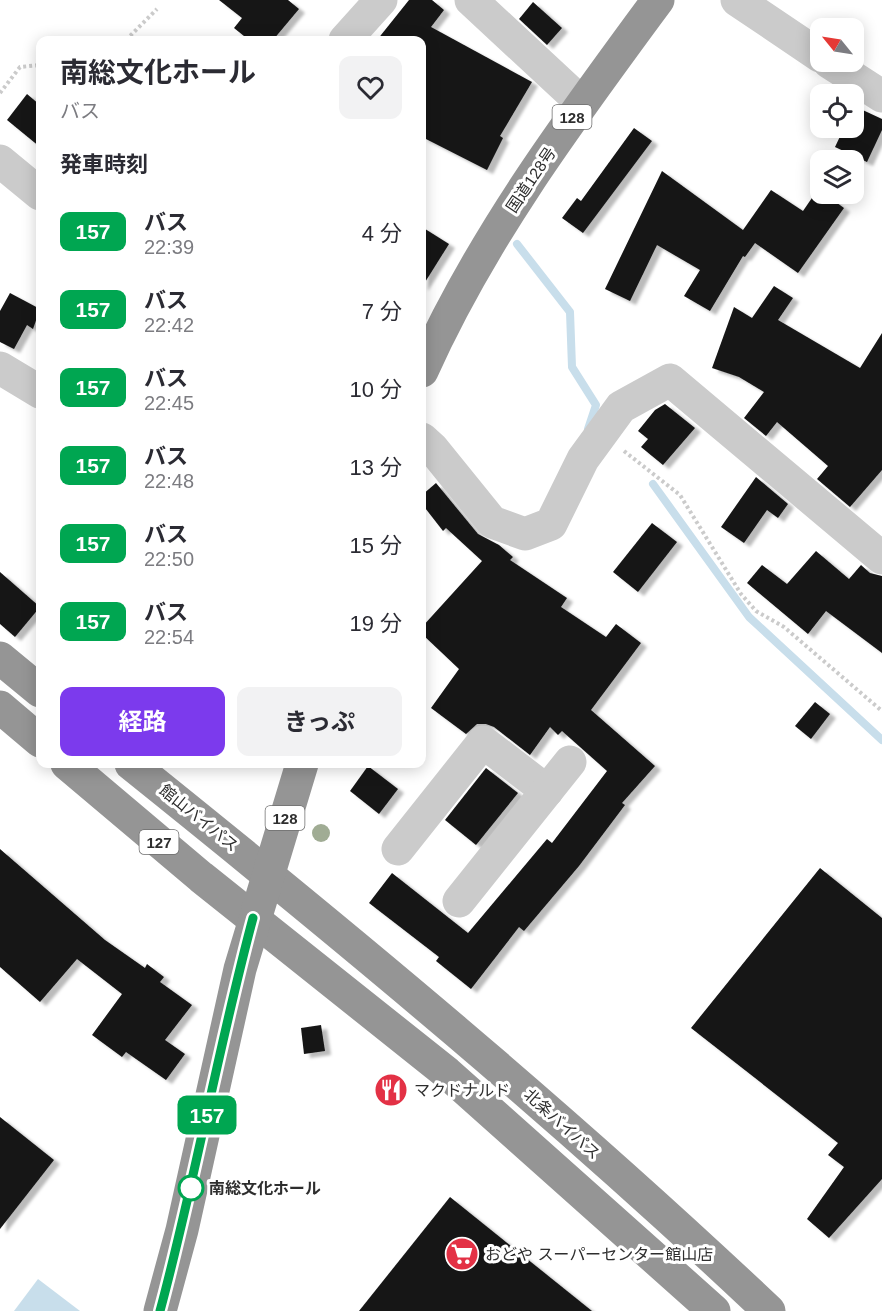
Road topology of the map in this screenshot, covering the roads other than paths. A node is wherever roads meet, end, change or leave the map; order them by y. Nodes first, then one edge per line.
1 (381, 0) edge
2 (471, 0) edge
3 (658, 0) edge
4 (737, 0) edge
5 (349, 36) edge
6 (810, 49) edge
7 (845, 72) edge
8 (882, 96) edge
9 (582, 103) junction
10 (0, 161) edge
11 (36, 191) edge
12 (426, 349) edge
13 (0, 368) edge
14 (36, 390) edge
15 (426, 442) edge
16 (882, 558) edge
17 (0, 658) edge
18 (36, 688) edge
19 (0, 707) edge
20 (36, 738) edge
21 (570, 762) dead end
22 (72, 768) edge
23 (136, 768) edge
24 (301, 768) edge
25 (547, 791) junction
26 (398, 849) dead end
27 (267, 872) junction
28 (459, 901) dead end
29 (253, 918) junction
30 (160, 1311) edge
31 (714, 1311) edge
32 (769, 1311) edge

1 - 5 street
2 - 9 street
3 - 9 highway, 国道128号 / 128
4 - 6 street
7 - 8 street
9 - 12 highway, 国道128号 / 128
10 - 11 street
13 - 14 street
15 - 16 street
17 - 18 highway
19 - 20 highway
21 - 25 street
22 - 29 highway, 127
23 - 27 highway, 館山バイパス / 127
24 - 27 highway, 128
25 - 26 street
25 - 28 street
27 - 29 highway, 128
27 - 32 highway, 北条バイパス
29 - 30 highway, 128
29 - 31 highway

